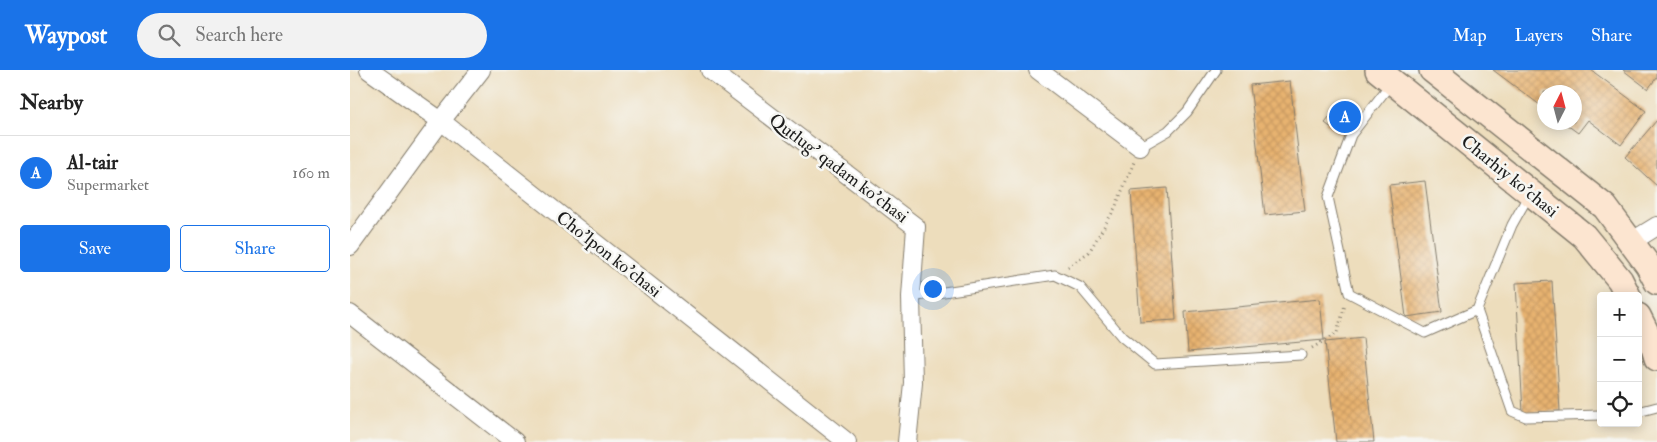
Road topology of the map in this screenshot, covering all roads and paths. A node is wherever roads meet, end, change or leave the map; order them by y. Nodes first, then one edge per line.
1 (369, 70) edge
2 (481, 70) edge
3 (710, 70) edge
4 (1038, 70) edge
5 (1216, 70) edge
6 (1432, 70) edge
7 (1385, 76) edge
8 (441, 121) junction
9 (1140, 147) junction
10 (1530, 193) junction
11 (1657, 226) edge
12 (1631, 242) junction
13 (350, 246) edge
14 (1055, 275) junction
15 (1657, 282) edge
16 (1626, 292) edge
17 (1349, 293) junction
18 (911, 296) junction
19 (1477, 310) junction
20 (350, 314) edge
21 (1642, 324) edge
22 (1656, 353) edge
23 (1301, 355) joint
24 (1657, 407) edge
25 (1642, 411) edge
26 (1597, 415) edge
27 (515, 442) edge
28 (847, 442) edge
29 (907, 442) edge

1 - 8 street, Cho'lpon ko'chasi
2 - 8 street
3 - 18 street, Qutlug' qadam ko'chasi
4 - 9 street
5 - 9 lane
6 - 12 main road, Charhiy ko'chasi
7 - 10 main road, Charhiy ko'chasi
7 - 17 lane
8 - 13 street
8 - 28 street, Cho'lpon ko'chasi
9 - 14 path
10 - 16 main road, Charhiy ko'chasi
10 - 19 lane
11 - 12 street
12 - 15 main road, Charhiy ko'chasi
14 - 18 lane
14 - 23 lane
17 - 19 lane
17 - 23 path
18 - 29 street, Qutlug' qadam ko'chasi
19 - 26 lane
20 - 27 street
21 - 22 main road
24 - 25 lane

